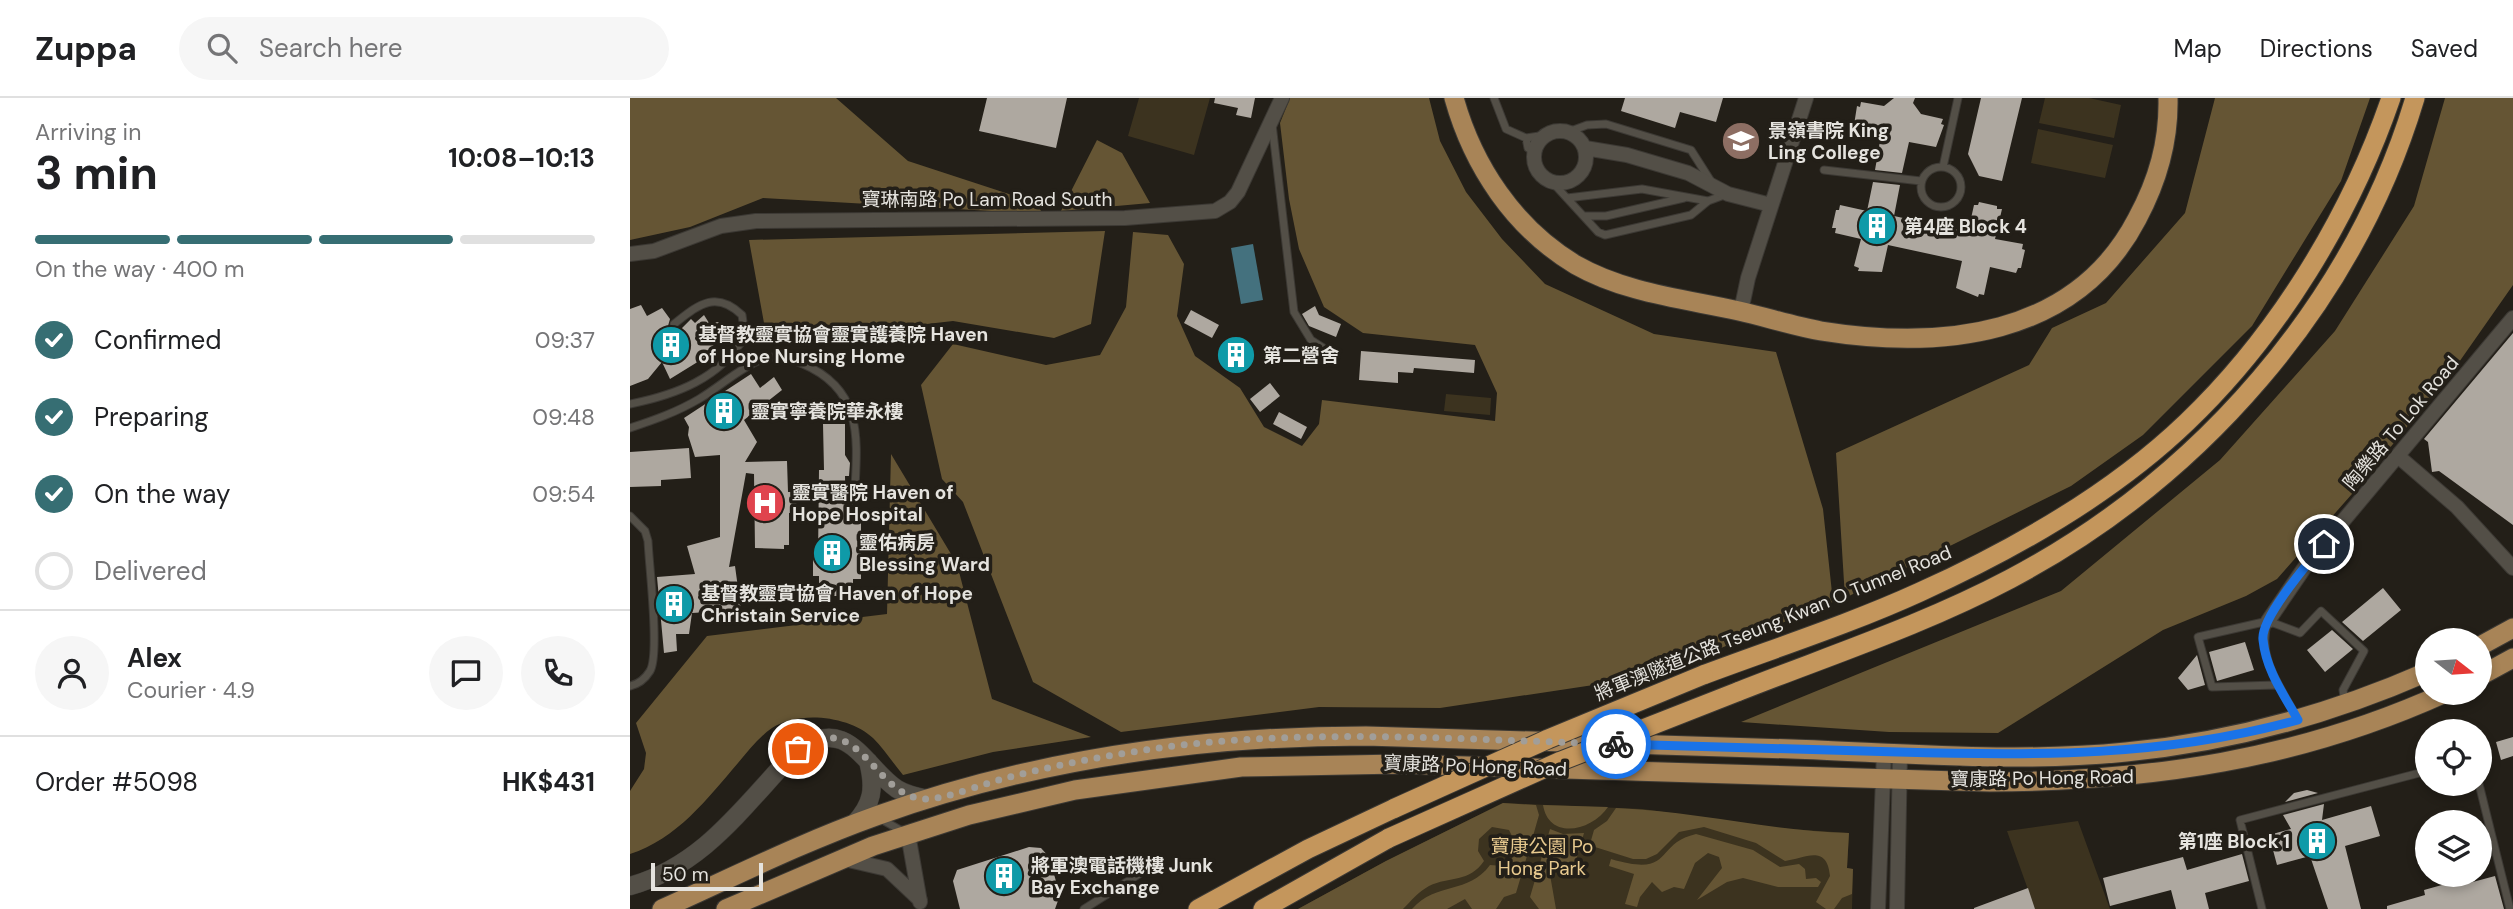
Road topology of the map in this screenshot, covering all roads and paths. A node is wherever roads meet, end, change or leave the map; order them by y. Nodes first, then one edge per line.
1 (1282, 98) edge
2 (1454, 98) edge
3 (1806, 98) edge
4 (1958, 98) edge
5 (2168, 98) edge
6 (2391, 98) edge
7 (2415, 98) edge
8 (1494, 99) edge
9 (1272, 124) junction
10 (1568, 132) junction
11 (1530, 145) junction
12 (1585, 148) junction
13 (1943, 167) junction
14 (1824, 170) dead end
15 (1921, 181) junction
16 (1553, 183) junction
17 (1713, 185) junction
18 (1728, 194) junction
19 (1688, 197) junction
20 (1567, 198) junction
21 (1708, 201) junction
22 (1771, 205) junction
23 (1584, 216) junction
24 (630, 254) edge
25 (1741, 311) junction
26 (2513, 318) edge
27 (674, 324) dead end
28 (1325, 349) dead end
29 (630, 404) edge
30 (630, 428) edge
31 (2399, 457) junction
32 (853, 512) dead end
33 (630, 516) edge
34 (2513, 568) edge
35 (2268, 621) junction
36 (2513, 628) edge
37 (2492, 639) edge
38 (2513, 658) edge
39 (2492, 669) edge
40 (2415, 677) edge
41 (2276, 685) junction
42 (630, 686) edge
43 (2345, 705) junction
44 (2415, 705) edge
45 (2298, 720) junction
46 (1892, 752) junction
47 (867, 758) junction
48 (2415, 774) edge
49 (1891, 779) junction
50 (2482, 796) edge
51 (928, 799) junction
52 (876, 816) junction
53 (854, 824) junction
54 (908, 834) junction
55 (843, 859) junction
56 (1158, 862) dead end
57 (630, 886) edge
58 (921, 904) edge
59 (662, 909) edge
60 (726, 909) edge
61 (1084, 909) edge
62 (1198, 909) edge
63 (1263, 909) edge
64 (1878, 909) edge
65 (1897, 909) edge
66 (2262, 909) edge
67 (2510, 909) edge

1 - 9 street, 寶琳南路 Po Lam Road South
2 - 25 main road
3 - 22 street
4 - 13 lane
5 - 25 main road
6 - 62 highway, 將軍澳隧道公路 Tseung Kwan O Tunnel Road, bridge
7 - 63 highway, bridge
8 - 11 lane
9 - 24 street, 寶琳南路 Po Lam Road South
9 - 28 lane
10 - 11 street
10 - 12 street
10 - 17 lane
11 - 16 street
12 - 16 street
12 - 17 street
13 - 15 lane
13 - 15 lane
14 - 15 lane
16 - 20 lane
17 - 18 street
18 - 21 lane
18 - 22 street
19 - 20 lane
19 - 21 lane
19 - 23 lane
20 - 23 lane
21 - 23 lane
22 - 25 street
26 - 31 street, 陶樂路 To Lok Road
27 - 29 lane
30 - 32 lane
31 - 34 street
31 - 35 street, 陶樂路 To Lok Road
33 - 42 lane
35 - 41 lane
35 - 41 lane
35 - 43 lane
36 - 37 main road
38 - 39 main road
40 - 43 main road, 寶康路 Po Hong Road
41 - 45 lane
43 - 45 main road, 寶康路 Po Hong Road
44 - 49 main road, 寶康路 Po Hong Road
45 - 46 main road, 寶康路 Po Hong Road
46 - 49 street
46 - 51 main road, 寶康路 Po Hong Road
47 - 51 street
47 - 53 street
47 - 57 street
48 - 66 lane
49 - 54 main road, 寶康路 Po Hong Road
49 - 64 street
49 - 65 street
50 - 67 lane
51 - 52 main road, 寶康路 Po Hong Road
52 - 53 main road, 寶康路 Po Hong Road
52 - 54 lane
53 - 59 main road, 寶康路 Po Hong Road
54 - 55 main road, 寶康路 Po Hong Road
54 - 58 street
55 - 58 street
55 - 60 main road, 寶康路 Po Hong Road
56 - 61 lane

